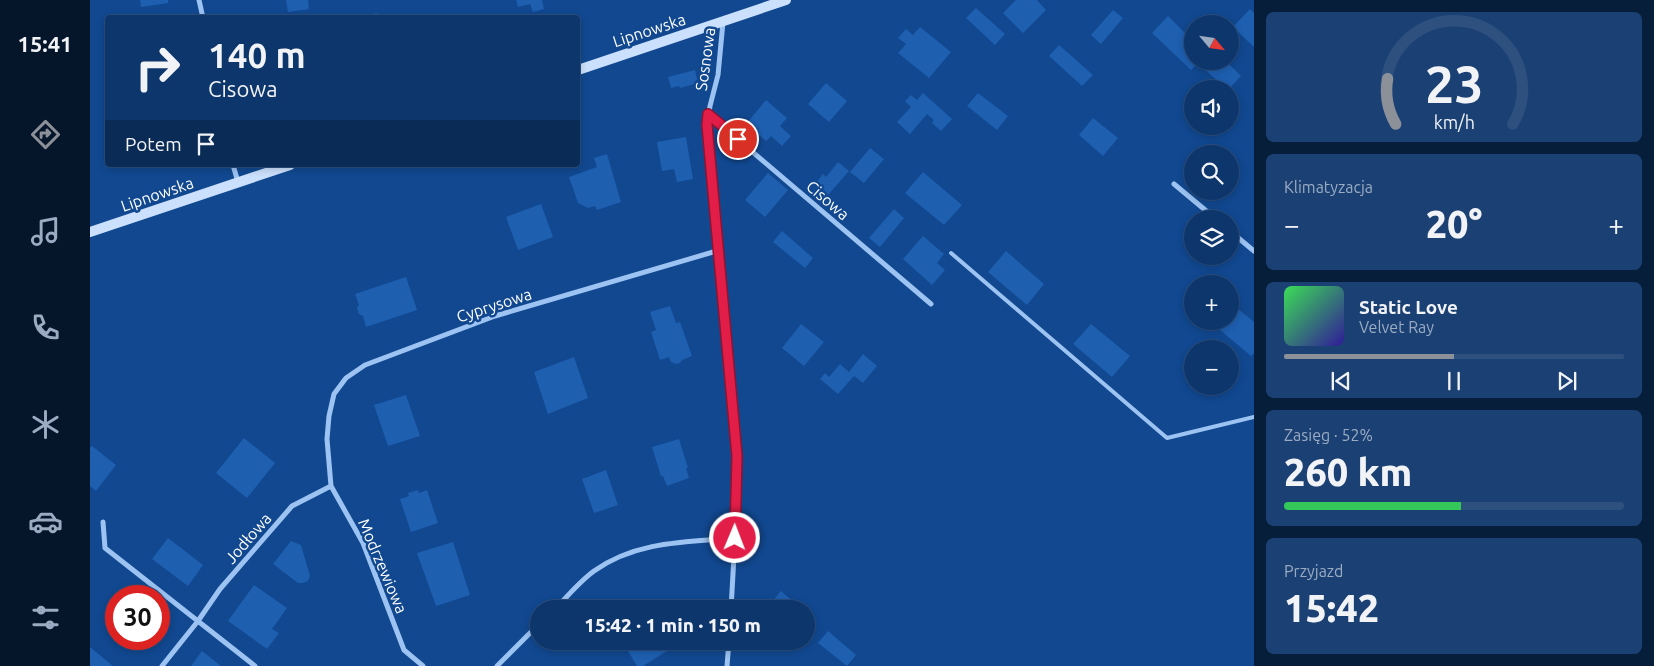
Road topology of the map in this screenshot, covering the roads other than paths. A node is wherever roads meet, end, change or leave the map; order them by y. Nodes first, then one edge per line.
1 (199, 0) edge
2 (786, 0) edge
3 (202, 15) edge
4 (723, 22) junction
5 (580, 69) edge
6 (708, 114) junction
7 (234, 167) edge
8 (284, 167) edge
9 (238, 182) junction
10 (1174, 184) dead end
11 (1205, 210) edge
12 (90, 232) edge
13 (1239, 238) edge
14 (720, 250) junction
15 (1254, 251) edge
16 (950, 253) dead end
17 (931, 304) dead end
18 (1254, 417) edge
19 (327, 440) joint
20 (331, 486) junction
21 (103, 522) dead end
22 (735, 538) junction
23 (564, 600) edge
24 (732, 600) edge
25 (198, 621) junction
26 (530, 633) edge
27 (728, 650) edge
28 (162, 666) edge
29 (255, 666) edge
30 (423, 666) edge
31 (497, 666) edge
32 (727, 666) edge

1 - 3 street
2 - 4 main road, Lipnowska
4 - 5 main road, Lipnowska
4 - 6 street, Sosnowa
6 - 14 street, Sosnowa
6 - 17 street, Cisowa
7 - 9 street
8 - 9 main road, Lipnowska
9 - 12 main road, Lipnowska
10 - 11 street
13 - 15 street
14 - 19 street, Cyprysowa
14 - 22 street, Sosnowa
16 - 18 lane
19 - 20 street, Modrzewiowa
20 - 25 street, Jodłowa
20 - 30 street, Modrzewiowa
21 - 25 street
22 - 23 street
22 - 24 street, Sosnowa
25 - 28 street, Jodłowa
25 - 29 street
26 - 31 street
27 - 32 street

